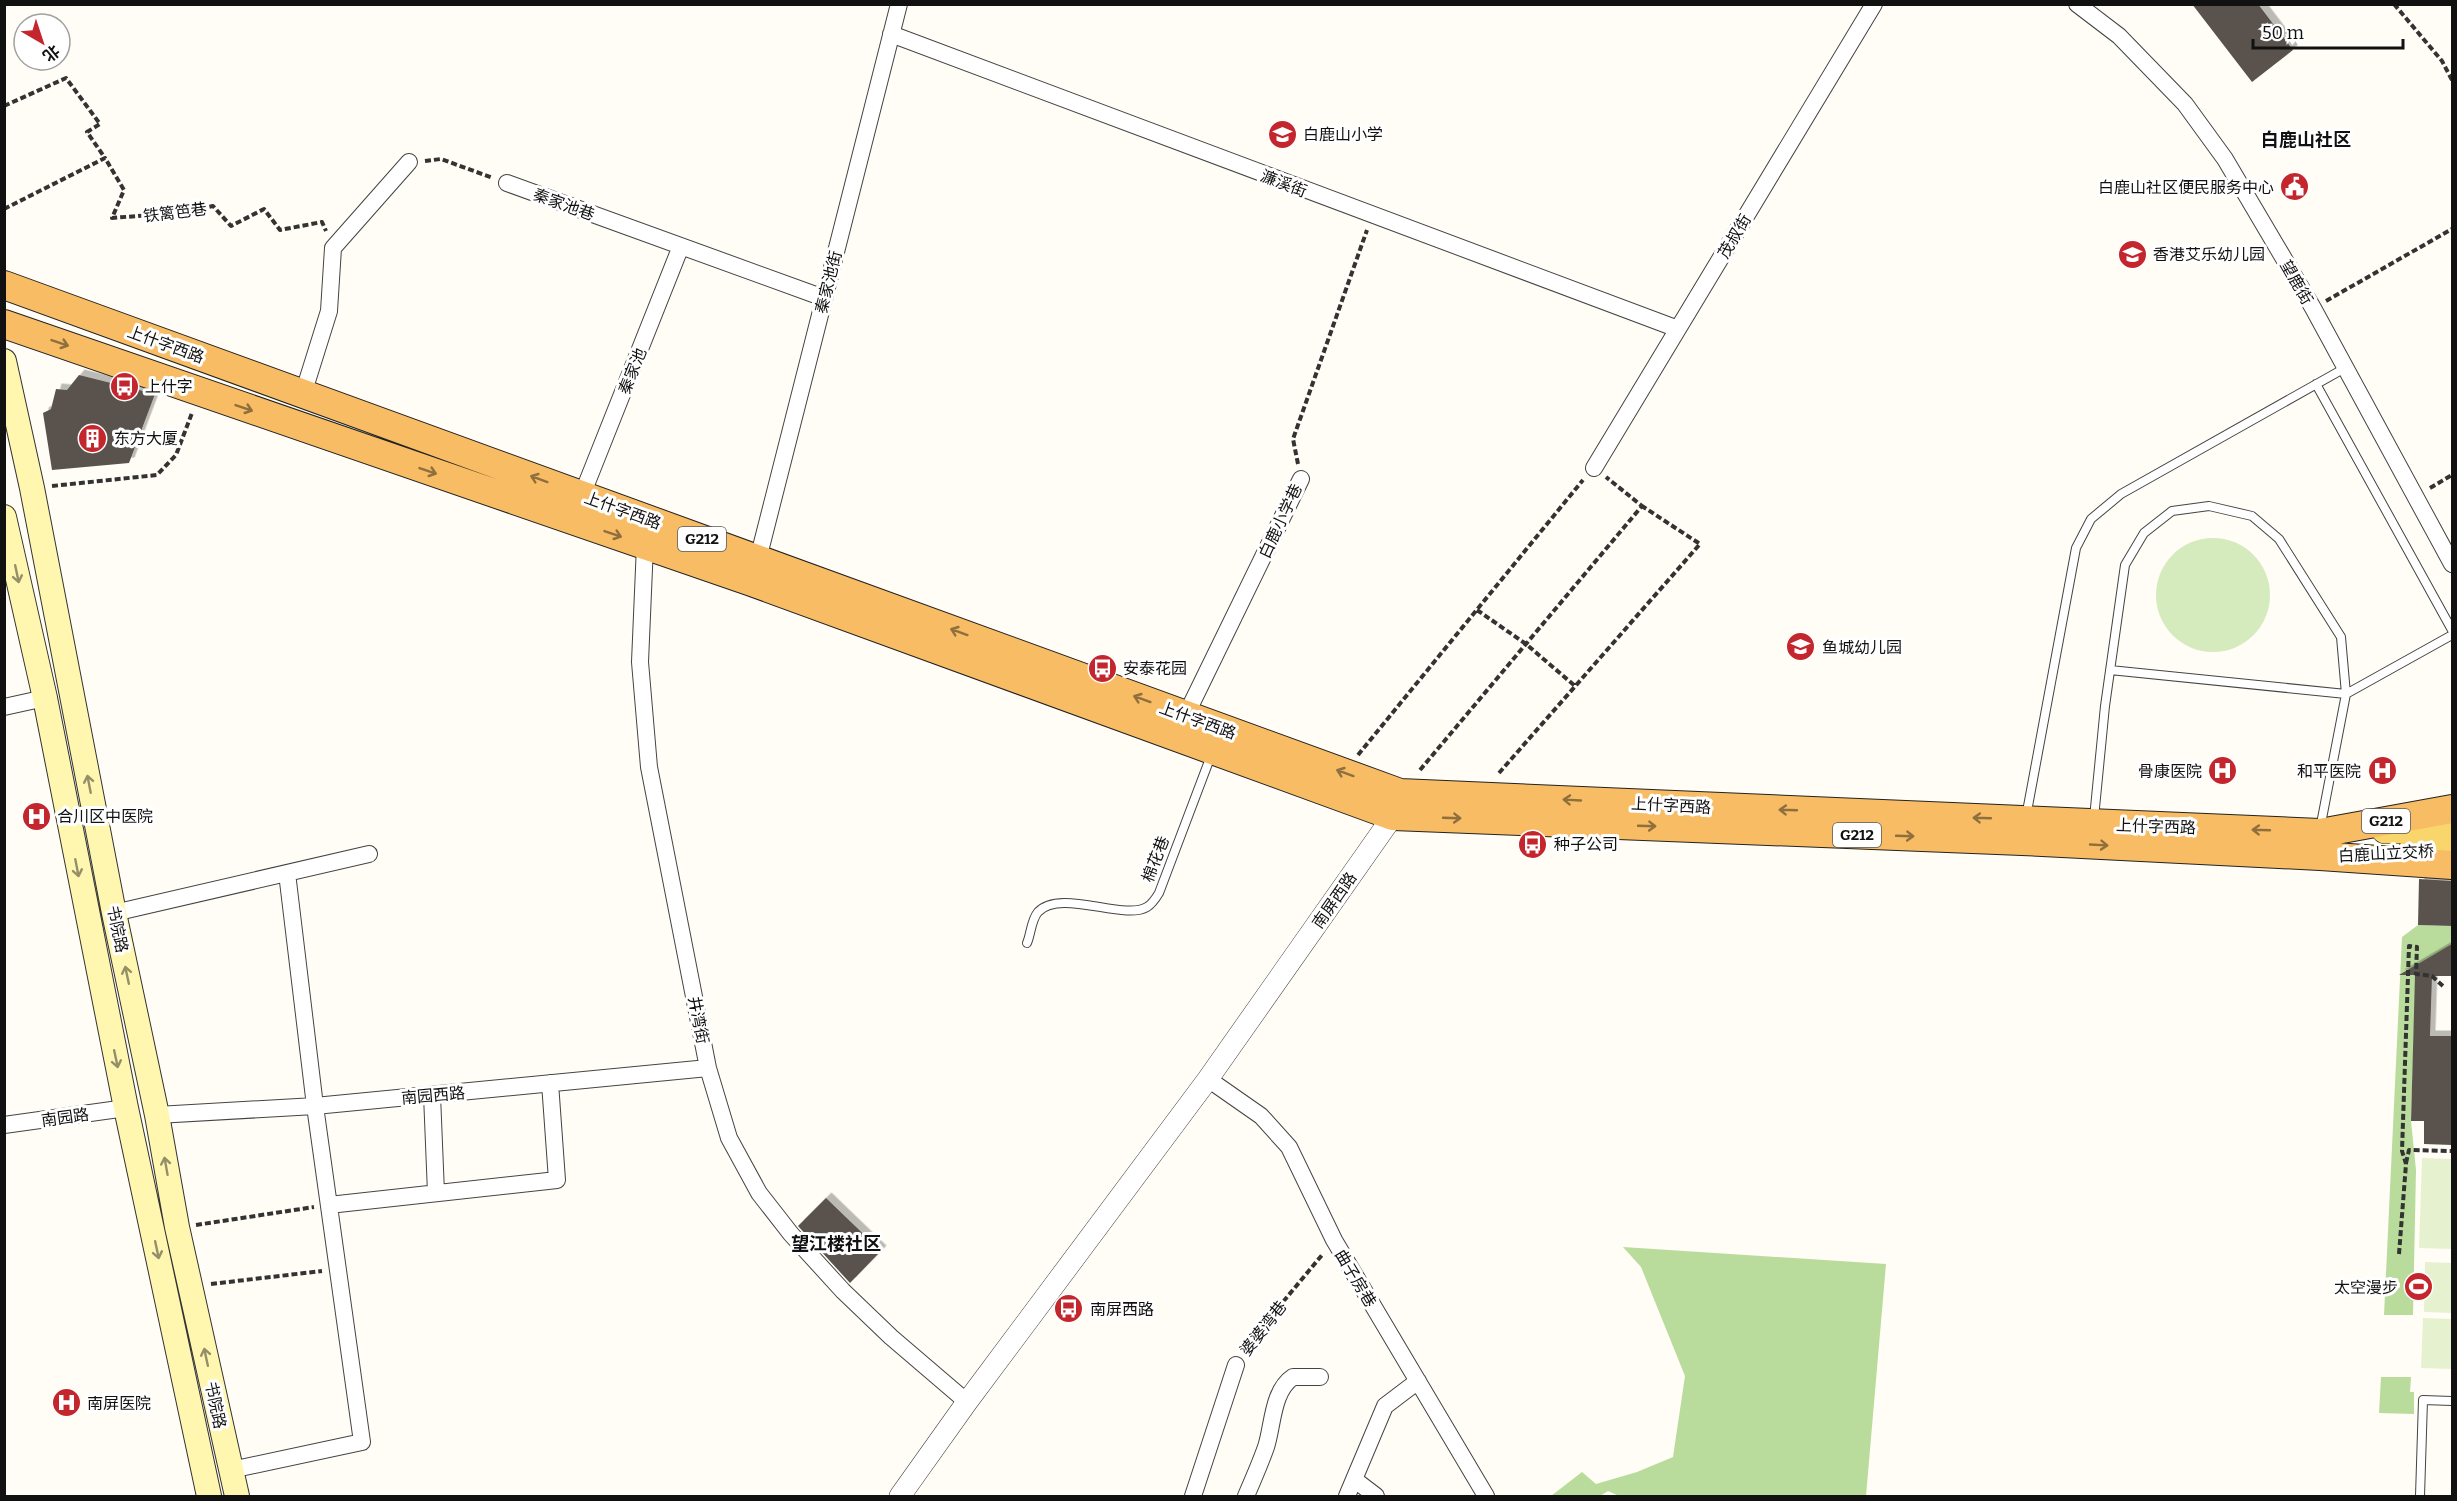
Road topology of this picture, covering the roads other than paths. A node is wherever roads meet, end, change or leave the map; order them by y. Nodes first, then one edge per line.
1 (899, 4) edge
2 (1874, 4) edge
3 (2077, 4) edge
4 (891, 34) junction
5 (409, 162) road end
6 (507, 183) road end
7 (681, 246) junction
8 (4, 285) edge
9 (824, 298) junction
10 (4, 324) edge
11 (1678, 329) junction
12 (4, 361) edge
13 (2345, 368) junction
14 (2316, 384) junction
15 (303, 394) junction
16 (1594, 468) road end
17 (1301, 479) road end
18 (582, 495) junction
19 (4, 517) edge
20 (645, 545) junction
21 (758, 559) junction
22 (2452, 564) edge
23 (2452, 630) edge
24 (2452, 635) edge
25 (2110, 670) junction
26 (2346, 694) junction
27 (45, 698) junction
28 (4, 707) edge
29 (1186, 715) junction
30 (1213, 750) junction
31 (1396, 804) junction
32 (2452, 809) edge
33 (2026, 820) junction
34 (2094, 823) junction
35 (2452, 828) edge
36 (2320, 844) junction
37 (2452, 850) edge
38 (369, 854) dead end
39 (2452, 865) edge
40 (287, 873) junction
41 (114, 913) junction
42 (1027, 943) dead end
43 (708, 1068) junction
44 (1208, 1079) junction
45 (550, 1083) junction
46 (432, 1095) junction
47 (315, 1106) junction
48 (126, 1108) junction
49 (157, 1115) junction
50 (4, 1125) edge
51 (436, 1193) junction
52 (329, 1205) junction
53 (1236, 1365) road end
54 (1320, 1377) dead end
55 (1418, 1381) junction
56 (2452, 1401) edge
57 (967, 1402) junction
58 (231, 1470) junction
59 (1355, 1479) junction
60 (209, 1496) edge
61 (204, 1497) edge
62 (237, 1497) edge
63 (900, 1497) edge
64 (1193, 1497) edge
65 (1246, 1497) edge
66 (1347, 1497) edge
67 (1376, 1497) edge
68 (1486, 1497) edge
69 (2420, 1497) edge

1 - 4 street, 秦家池街
2 - 11 street, 茂叔街
3 - 13 street, 望鹿街
4 - 9 street, 秦家池街
4 - 11 street, 濂溪街
5 - 15 street
6 - 7 street, 秦家池巷
7 - 9 street, 秦家池巷
7 - 18 street, 秦家池
8 - 15 highway, 上什字西路 / G212
9 - 21 street, 秦家池街
10 -> 20 highway, 上什字西路 / G212
11 - 16 street, 茂叔街
41 -> 12 main road, 书院路
13 - 14 lane
13 - 22 street, 望鹿街
14 - 23 lane
14 - 33 lane
18 -> 15 highway, 上什字西路 / G212
17 - 29 street, 白鹿小学巷
18 - 21 highway, 上什字西路 / G212
19 -> 27 main road, 书院路
20 - 30 highway, 上什字西路 / G212
20 - 43 street, 井湾街
29 -> 21 highway, 上什字西路 / G212
24 - 26 lane
25 - 26 lane
25 - 26 lane
25 - 34 lane
26 - 36 lane
27 - 28 street
27 -> 48 main road, 书院路
31 -> 29 highway, 上什字西路 / G212
30 - 31 highway, 上什字西路 / G212
30 - 42 lane, 棉花巷
33 -> 31 highway, 上什字西路 / G212
31 -> 36 highway, 上什字西路 / G212
31 - 44 street, 南屏西路
32 - 36 highway, 上什字西路 / G212
33 - 34 highway, 上什字西路 / G212
36 -> 34 highway, 上什字西路 / G212
35 - 36 main road, 白鹿山立交桥
36 - 37 main road, 白鹿山立交桥
36 - 39 highway, 上什字西路 / G212
38 - 40 street
40 - 41 street
40 - 47 street
49 -> 41 main road, 书院路
43 - 45 street, 南园西路
43 - 57 street, 井湾街
44 - 55 street, 曲子房巷
44 - 57 street, 南屏西路
45 - 46 street, 南园西路
45 - 51 street
46 - 47 street, 南园西路
46 - 51 street
47 - 49 street, 南园西路
47 - 52 street
48 - 50 street, 南园路
48 -> 60 main road, 书院路
58 -> 49 main road, 书院路
51 - 52 street
52 - 58 street
53 - 64 street, 婆婆湾巷
54 - 65 street
55 - 59 street
55 - 68 street, 曲子房巷
56 - 69 lane
57 - 63 street, 南屏西路
58 - 62 main road, 书院路
59 - 66 street
59 - 67 street
60 - 61 street

